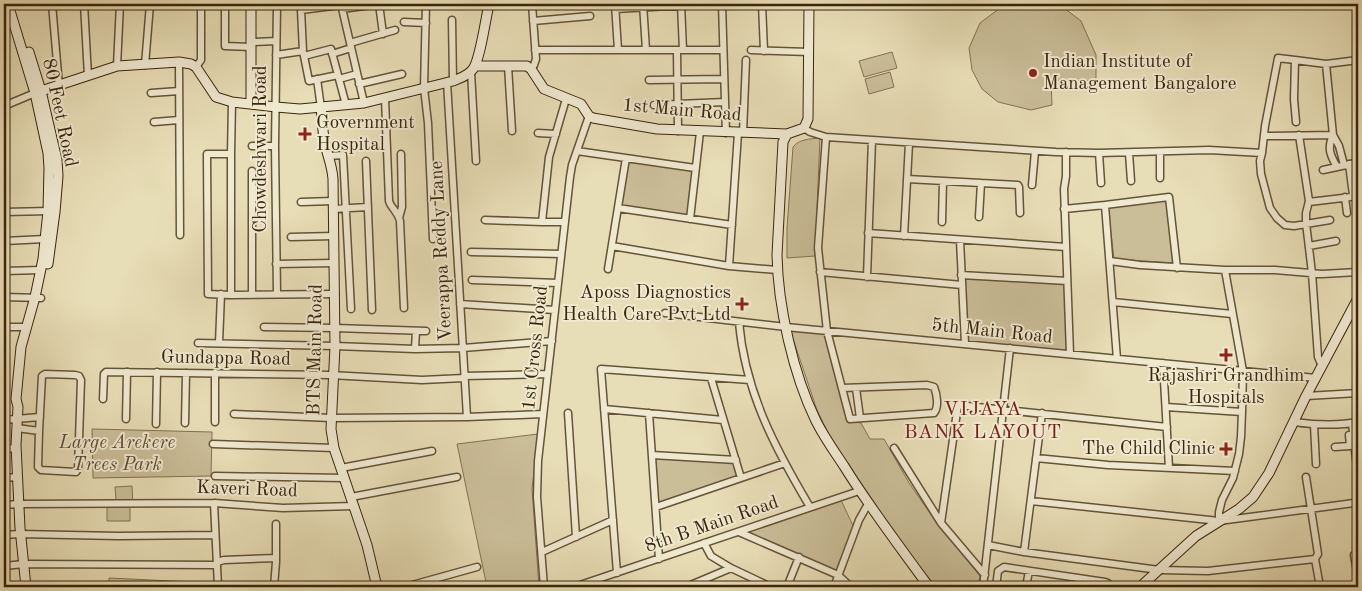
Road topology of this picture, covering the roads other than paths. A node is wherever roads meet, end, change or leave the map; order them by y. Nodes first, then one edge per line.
1 (8, 4) edge
2 (14, 4) edge
3 (52, 4) edge
4 (84, 4) edge
5 (120, 4) edge
6 (150, 4) edge
7 (201, 4) edge
8 (225, 4) edge
9 (251, 4) edge
10 (276, 4) edge
11 (426, 4) edge
12 (489, 4) edge
13 (532, 4) edge
14 (681, 4) edge
15 (706, 4) edge
16 (722, 4) edge
17 (762, 4) edge
18 (809, 4) edge
19 (643, 5) edge
20 (313, 6) edge
21 (341, 6) edge
22 (615, 6) edge
23 (590, 16) dead end
24 (452, 20) dead end
25 (533, 21) junction
26 (404, 22) dead end
27 (426, 23) junction
28 (395, 30) dead end
29 (382, 34) junction
30 (276, 41) junction
31 (251, 44) junction
32 (350, 46) junction
33 (535, 50) junction
34 (618, 50) junction
35 (646, 50) junction
36 (680, 50) junction
37 (723, 50) junction
38 (751, 50) dead end
39 (764, 51) junction
40 (809, 52) junction
41 (304, 54) junction
42 (332, 54) junction
43 (276, 55) junction
44 (746, 60) dead end
45 (1294, 60) junction
46 (1358, 60) edge
47 (179, 62) junction
48 (145, 64) junction
49 (1326, 64) junction
50 (117, 66) junction
51 (508, 66) junction
52 (196, 67) junction
53 (473, 69) junction
54 (531, 69) junction
55 (357, 74) junction
56 (402, 74) dead end
57 (88, 76) junction
58 (339, 77) junction
59 (317, 79) junction
60 (724, 79) junction
61 (649, 80) dead end
62 (678, 80) junction
63 (450, 82) junction
64 (360, 84) junction
65 (59, 86) junction
66 (424, 88) junction
67 (179, 91) junction
68 (38, 92) junction
69 (151, 93) dead end
70 (385, 98) junction
71 (566, 98) junction
72 (232, 102) junction
73 (725, 102) junction
74 (364, 103) junction
75 (251, 104) junction
76 (346, 105) junction
77 (654, 105) dead end
78 (678, 105) junction
79 (4, 106) edge
80 (276, 108) junction
81 (321, 108) junction
82 (589, 116) junction
83 (180, 120) junction
84 (154, 122) dead end
85 (1296, 122) dead end
86 (804, 128) junction
87 (512, 131) dead end
88 (678, 131) junction
89 (700, 132) junction
90 (726, 132) junction
91 (538, 133) dead end
92 (740, 133) junction
93 (556, 134) junction
94 (787, 134) junction
95 (1299, 135) junction
96 (1333, 135) junction
97 (1264, 136) junction
98 (826, 137) junction
99 (872, 140) junction
100 (909, 143) junction
101 (252, 146) dead end
102 (275, 146) junction
103 (577, 150) junction
104 (1035, 151) junction
105 (1066, 152) junction
106 (1160, 152) junction
107 (1099, 153) junction
108 (1130, 153) junction
109 (1262, 153) junction
110 (231, 154) junction
111 (400, 154) dead end
112 (329, 156) junction
113 (626, 158) junction
114 (366, 161) dead end
115 (476, 161) dead end
116 (1358, 163) edge
117 (1346, 165) junction
118 (1337, 167) junction
119 (696, 168) junction
120 (1323, 170) dead end
121 (252, 171) dead end
122 (1160, 178) dead end
123 (907, 179) junction
124 (943, 181) junction
125 (1130, 181) dead end
126 (981, 183) junction
127 (1101, 183) dead end
128 (1032, 185) dead end
129 (1345, 198) junction
130 (301, 202) dead end
131 (1309, 202) junction
132 (333, 205) junction
133 (1105, 205) junction
134 (368, 207) junction
135 (618, 208) junction
136 (346, 209) junction
137 (1064, 209) junction
138 (52, 211) junction
139 (4, 212) edge
140 (1020, 213) dead end
141 (1347, 213) dead end
142 (979, 217) dead end
143 (399, 218) junction
144 (690, 219) junction
145 (485, 220) dead end
146 (1330, 220) dead end
147 (542, 222) junction
148 (565, 222) junction
149 (942, 222) dead end
150 (1306, 223) junction
151 (732, 225) junction
152 (868, 233) junction
153 (180, 235) dead end
154 (334, 236) junction
155 (904, 236) junction
156 (291, 237) dead end
157 (45, 239) junction
158 (433, 239) dead end
159 (960, 240) junction
160 (4, 241) edge
161 (1336, 241) dead end
162 (612, 246) junction
163 (1309, 246) junction
164 (1066, 247) junction
165 (471, 252) dead end
166 (561, 254) junction
167 (1110, 261) junction
168 (334, 263) junction
169 (276, 264) junction
170 (729, 266) junction
171 (1178, 268) junction
172 (41, 270) junction
173 (608, 270) dead end
174 (777, 270) junction
175 (1225, 270) junction
176 (4, 271) edge
177 (820, 272) junction
178 (1358, 272) edge
179 (1312, 273) junction
180 (961, 275) junction
181 (867, 277) junction
182 (472, 280) dead end
183 (1067, 281) junction
184 (558, 283) junction
185 (962, 286) junction
186 (221, 294) junction
187 (276, 294) junction
188 (334, 294) junction
189 (231, 295) junction
190 (252, 295) junction
191 (4, 297) edge
192 (38, 297) junction
193 (1358, 298) edge
194 (1112, 302) junction
195 (460, 304) junction
196 (404, 308) dead end
197 (351, 309) dead end
198 (372, 310) dead end
199 (555, 310) junction
200 (666, 313) dead end
201 (1232, 314) junction
202 (739, 322) junction
203 (4, 327) edge
204 (26, 327) junction
205 (264, 327) dead end
206 (786, 327) junction
207 (335, 328) junction
208 (416, 331) junction
209 (426, 331) dead end
210 (828, 331) junction
211 (552, 341) junction
212 (198, 343) dead end
213 (218, 343) junction
214 (965, 344) junction
215 (335, 346) junction
216 (462, 348) junction
217 (1010, 348) junction
218 (416, 349) junction
219 (1070, 354) junction
220 (1117, 359) junction
221 (1163, 363) junction
222 (1322, 366) junction
223 (1243, 371) junction
224 (127, 372) junction
225 (157, 372) junction
226 (186, 373) junction
227 (215, 374) junction
228 (548, 374) junction
229 (334, 376) junction
230 (464, 377) junction
231 (711, 378) junction
232 (1316, 378) junction
233 (750, 380) junction
234 (842, 388) junction
235 (856, 388) junction
236 (1358, 393) edge
237 (1306, 396) junction
238 (103, 399) dead end
239 (18, 407) junction
240 (1166, 407) junction
241 (604, 409) junction
242 (1002, 409) junction
243 (1242, 412) junction
244 (568, 413) dead end
245 (649, 413) junction
246 (1042, 413) junction
247 (234, 414) dead end
248 (544, 414) junction
249 (40, 417) junction
250 (466, 417) junction
251 (126, 418) dead end
252 (331, 418) junction
253 (860, 418) junction
254 (4, 420) edge
255 (723, 420) junction
256 (214, 422) dead end
257 (1294, 422) junction
258 (17, 423) junction
259 (185, 423) dead end
260 (1353, 423) edge
261 (156, 424) dead end
262 (1314, 425) junction
263 (1167, 427) junction
264 (39, 431) junction
265 (213, 444) dead end
266 (1334, 447) dead end
267 (16, 448) junction
268 (334, 448) junction
269 (894, 448) dead end
270 (4, 449) edge
271 (432, 451) dead end
272 (652, 455) junction
273 (1036, 458) junction
274 (736, 460) junction
275 (785, 463) junction
276 (1316, 464) dead end
277 (341, 468) junction
278 (1169, 468) junction
279 (1357, 468) edge
280 (1235, 471) junction
281 (18, 476) junction
282 (215, 476) dead end
283 (457, 477) dead end
284 (4, 478) edge
285 (344, 478) junction
286 (742, 478) junction
287 (1306, 478) dead end
288 (859, 491) junction
289 (1031, 501) junction
290 (352, 502) junction
291 (214, 503) junction
292 (1354, 503) dead end
293 (19, 504) junction
294 (868, 504) junction
295 (4, 505) edge
296 (656, 507) junction
297 (810, 508) junction
298 (1311, 508) junction
299 (613, 520) junction
300 (1219, 521) junction
301 (942, 523) junction
302 (276, 524) dead end
303 (739, 532) junction
304 (20, 534) junction
305 (4, 535) edge
306 (215, 535) junction
307 (576, 537) junction
308 (704, 543) junction
309 (988, 545) junction
310 (542, 552) junction
311 (1024, 552) junction
312 (1358, 553) edge
313 (799, 557) junction
314 (276, 558) junction
315 (659, 558) junction
316 (1315, 560) junction
317 (24, 564) junction
318 (217, 564) junction
319 (4, 566) edge
320 (477, 566) dead end
321 (731, 568) junction
322 (1159, 570) junction
323 (1029, 571) junction
324 (617, 573) junction
325 (838, 575) junction
326 (985, 575) junction
327 (1358, 578) edge
328 (702, 581) junction
329 (689, 586) edge
330 (26, 587) edge
331 (218, 587) edge
332 (274, 587) edge
333 (377, 587) edge
334 (405, 587) edge
335 (544, 587) edge
336 (575, 587) edge
337 (706, 587) edge
338 (772, 587) edge
339 (787, 587) edge
340 (834, 587) edge
341 (851, 587) edge
342 (930, 587) edge
343 (983, 587) edge
344 (996, 587) edge
345 (1026, 587) edge
346 (1109, 587) edge
347 (1140, 587) edge
348 (1320, 587) edge

1 - 68 street, 80 Feet Road
2 - 68 street, 80 Feet Road
3 - 65 street
4 - 57 street
5 - 50 street
6 - 48 street
7 - 52 street
8 - 31 street
9 - 31 street
10 - 30 street, Chowdeshwari Road
11 - 27 street
12 - 53 street
13 - 25 street
14 - 15 street
14 - 19 street
14 - 36 street
16 - 37 street
17 - 39 street
18 - 40 street
19 - 22 street
19 - 35 street
20 - 21 street
20 - 41 street
21 - 29 street
21 - 32 street
22 - 34 street
23 - 25 street
24 - 63 street, Veerappa Reddy Lane
25 - 33 street
26 - 27 street
27 - 66 street
28 - 29 street
29 - 32 street
30 - 31 street
30 - 43 street, Chowdeshwari Road
31 - 75 street
32 - 42 street
32 - 55 street
33 - 34 street
33 - 54 street
34 - 35 street
35 - 36 street
36 - 37 street
36 - 62 street
37 - 60 street
38 - 39 street
39 - 40 street
40 - 86 street
41 - 42 street
41 - 43 street
41 - 59 street
42 - 58 street
43 - 80 street, Chowdeshwari Road
44 - 92 street
45 - 49 street
45 - 85 street
45 - 97 street
46 - 49 street
47 - 48 street
47 - 52 street
47 - 67 street
48 - 50 street
49 - 96 street
50 - 57 street
51 - 53 street
51 - 54 street
51 - 87 street
52 - 72 street
53 - 63 street
53 - 115 street
54 - 71 street, 1st Main Road
55 - 58 street
55 - 64 street
56 - 64 street
57 - 65 street
58 - 59 street
58 - 76 street
59 - 81 street
60 - 62 street
60 - 73 street
61 - 62 street
62 - 78 street
63 - 66 street
63 - 195 street, Veerappa Reddy Lane
64 - 74 street
65 - 68 street
66 - 70 street
66 - 158 street
67 - 69 street
67 - 83 street
68 - 79 street
68 - 138 street, 80 Feet Road
70 - 74 street
70 - 143 street
71 - 82 street, 1st Main Road
71 - 93 street
72 - 75 street
72 - 110 street
73 - 78 street
73 - 90 street
74 - 76 street
75 - 80 street
76 - 81 street
77 - 78 street
78 - 88 street
80 - 81 street
80 - 102 street, Chowdeshwari Road
81 - 112 street, BTS Main Road
82 - 88 street, 1st Main Road
82 - 103 street, 1st Cross Road
83 - 84 street
83 - 153 street
86 - 94 street
86 - 98 street
88 - 89 street, 1st Main Road
89 - 90 street, 1st Main Road
89 - 119 street
90 - 92 street, 1st Main Road
91 - 93 street
92 - 94 street, 1st Main Road
92 - 151 street
93 - 147 street
94 - 174 street
95 - 96 street
95 - 97 street
95 - 131 street
96 - 117 street
96 - 118 street
97 - 109 street
98 - 99 street
98 - 177 street
99 - 100 street
99 - 152 street
100 - 104 street
100 - 123 street
101 - 102 street
102 - 169 street, Chowdeshwari Road
103 - 113 street
103 - 148 street, 1st Cross Road
104 - 105 street
104 - 128 street
105 - 107 street
105 - 137 street
106 - 108 street
106 - 109 street
106 - 122 street
107 - 108 street
107 - 127 street
108 - 125 street
109 - 150 street
110 - 186 street
110 - 189 street
111 - 143 street
112 - 132 street, BTS Main Road
112 - 136 street
113 - 119 street
113 - 135 street
114 - 134 street
116 - 117 street
117 - 118 street
117 - 129 street
118 - 120 street
119 - 144 street
121 - 190 street
123 - 124 street
123 - 155 street
124 - 126 street
124 - 149 street
126 - 140 street
126 - 142 street
129 - 131 street
129 - 141 street
130 - 132 street
131 - 150 street
132 - 136 street
132 - 154 street, BTS Main Road
133 - 137 street
133 - 167 street
133 - 171 street
134 - 136 street
134 - 198 street
135 - 144 street
135 - 162 street
136 - 197 street
137 - 164 street
138 - 139 street
138 - 157 street, 80 Feet Road
138 - 192 street, 80 Feet Road
143 - 196 street
144 - 151 street
145 - 147 street
146 - 150 street
147 - 148 street
148 - 166 street, 1st Cross Road
150 - 163 street
151 - 170 street
152 - 155 street
152 - 181 street
154 - 156 street
154 - 168 street, BTS Main Road
155 - 159 street
157 - 160 street
157 - 172 street, 80 Feet Road
159 - 164 street
159 - 180 street
161 - 163 street
162 - 170 street
162 - 173 street
163 - 179 street
164 - 183 street
165 - 166 street
166 - 184 street, 1st Cross Road
167 - 171 street
167 - 194 street
168 - 169 street
168 - 188 street, BTS Main Road
169 - 187 street, Chowdeshwari Road
170 - 174 street
171 - 175 street
172 - 176 street
172 - 192 street, 80 Feet Road
174 - 206 street
175 - 179 street
175 - 201 street
177 - 181 street
177 - 210 street
178 - 179 street
179 - 222 street
180 - 183 street
180 - 185 street
181 - 185 street
182 - 184 street
183 - 219 street
184 - 199 street, 1st Cross Road
185 - 214 street
186 - 189 street
186 - 213 street
187 - 188 street
187 - 190 street
188 - 207 street, BTS Main Road
189 - 190 street
191 - 192 street
192 - 204 street, 80 Feet Road
192 - 239 street, 80 Feet Road
193 - 222 street
194 - 201 street
194 - 220 street
195 - 199 street
195 - 216 street, Veerappa Reddy Lane
199 - 211 street, 1st Cross Road
200 - 202 street, 5th Main Road
201 - 223 street
202 - 206 street, 5th Main Road
202 - 233 street
203 - 204 street
204 - 239 street, 80 Feet Road
205 - 207 street
206 - 210 street, 5th Main Road
206 - 288 street
207 - 208 street
207 - 215 street, BTS Main Road
208 - 209 street
208 - 218 street
210 - 214 street, 5th Main Road
210 - 234 street
211 - 216 street
211 - 228 street, 1st Cross Road
212 - 213 street
213 - 215 street
214 - 217 street, 5th Main Road
215 - 218 street
215 - 229 street, BTS Main Road
216 - 218 street
216 - 230 street, Veerappa Reddy Lane
217 - 219 street, 5th Main Road
217 - 242 street
219 - 220 street, 5th Main Road
220 - 221 street, 5th Main Road
221 - 223 street, 5th Main Road
221 - 240 street
222 - 232 street
223 - 232 street, 5th Main Road
223 - 243 street
224 - 225 street, Gundappa Road
224 - 238 street, Gundappa Road
224 - 251 street
225 - 226 street, Gundappa Road
225 - 261 street
226 - 227 street, Gundappa Road
226 - 259 street
227 - 229 street, Gundappa Road
227 - 256 street
228 - 230 street, Gundappa Road
228 - 248 street, 1st Cross Road
229 - 230 street, Gundappa Road
229 - 252 street, BTS Main Road
230 - 250 street, Veerappa Reddy Lane
231 - 233 street
231 - 241 street
231 - 255 street
232 - 237 street
233 - 275 street
234 - 235 street
234 - 253 street
235 - 253 street
235 - 253 street
236 - 237 street
237 - 257 street
239 - 258 street, 80 Feet Road
240 - 243 street
240 - 263 street
241 - 245 street
241 - 299 street
242 - 246 street
242 - 301 street
242 - 309 street
243 - 280 street
244 - 307 street
245 - 255 street
245 - 272 street
246 - 263 street
246 - 273 street
247 - 252 street
248 - 250 street
248 - 310 street, 1st Cross Road
249 - 258 street
249 - 264 street
249 - 264 street
250 - 252 street
252 - 268 street, BTS Main Road
254 - 258 street
255 - 274 street
257 - 262 street
257 - 300 street
258 - 264 street
258 - 267 street, 80 Feet Road
260 - 262 street
260 - 266 street
260 - 279 street
262 - 276 street
263 - 278 street
265 - 268 street
267 - 270 street
267 - 281 street, 80 Feet Road
268 - 277 street, BTS Main Road
269 - 301 street
271 - 277 street
272 - 274 street
272 - 296 street
273 - 278 street
273 - 289 street
274 - 286 street
275 - 286 street
275 - 297 street
277 - 285 street, BTS Main Road
278 - 280 street
280 - 300 street
281 - 284 street
281 - 293 street, 80 Feet Road
282 - 285 street
283 - 290 street, Kaveri Road
285 - 290 street, BTS Main Road
286 - 296 street
287 - 298 street
288 - 294 street
288 - 297 street, 8th B Main Road
289 - 300 street
289 - 311 street
290 - 291 street, Kaveri Road
290 - 333 street, BTS Main Road
291 - 293 street, Kaveri Road
291 - 306 street
292 - 298 street
293 - 295 street, Kaveri Road
293 - 304 street, 80 Feet Road
294 - 325 street
294 - 342 street
296 - 315 street
297 - 303 street, 8th B Main Road
298 - 300 street
298 - 316 street
299 - 307 street
299 - 324 street
300 - 322 street
301 - 326 street
302 - 314 street
303 - 308 street, 8th B Main Road
303 - 313 street
304 - 305 street
304 - 306 street
304 - 317 street, 80 Feet Road
306 - 318 street
307 - 310 street
308 - 315 street, 8th B Main Road
308 - 321 street
309 - 311 street
309 - 326 street
310 - 335 street, 1st Cross Road
311 - 322 street
312 - 327 street
313 - 325 street
313 - 339 street
314 - 318 street
314 - 332 street
315 - 324 street, 8th B Main Road
316 - 322 street
316 - 348 street
317 - 318 street
317 - 319 street
317 - 330 street, 80 Feet Road
318 - 331 street
320 - 334 street
321 - 328 street
321 - 338 street
322 - 347 street
323 - 344 street
323 - 345 street
323 - 346 street
324 - 336 street, 8th B Main Road
325 - 340 street
325 - 341 street
326 - 343 street
328 - 329 street
328 - 337 street

